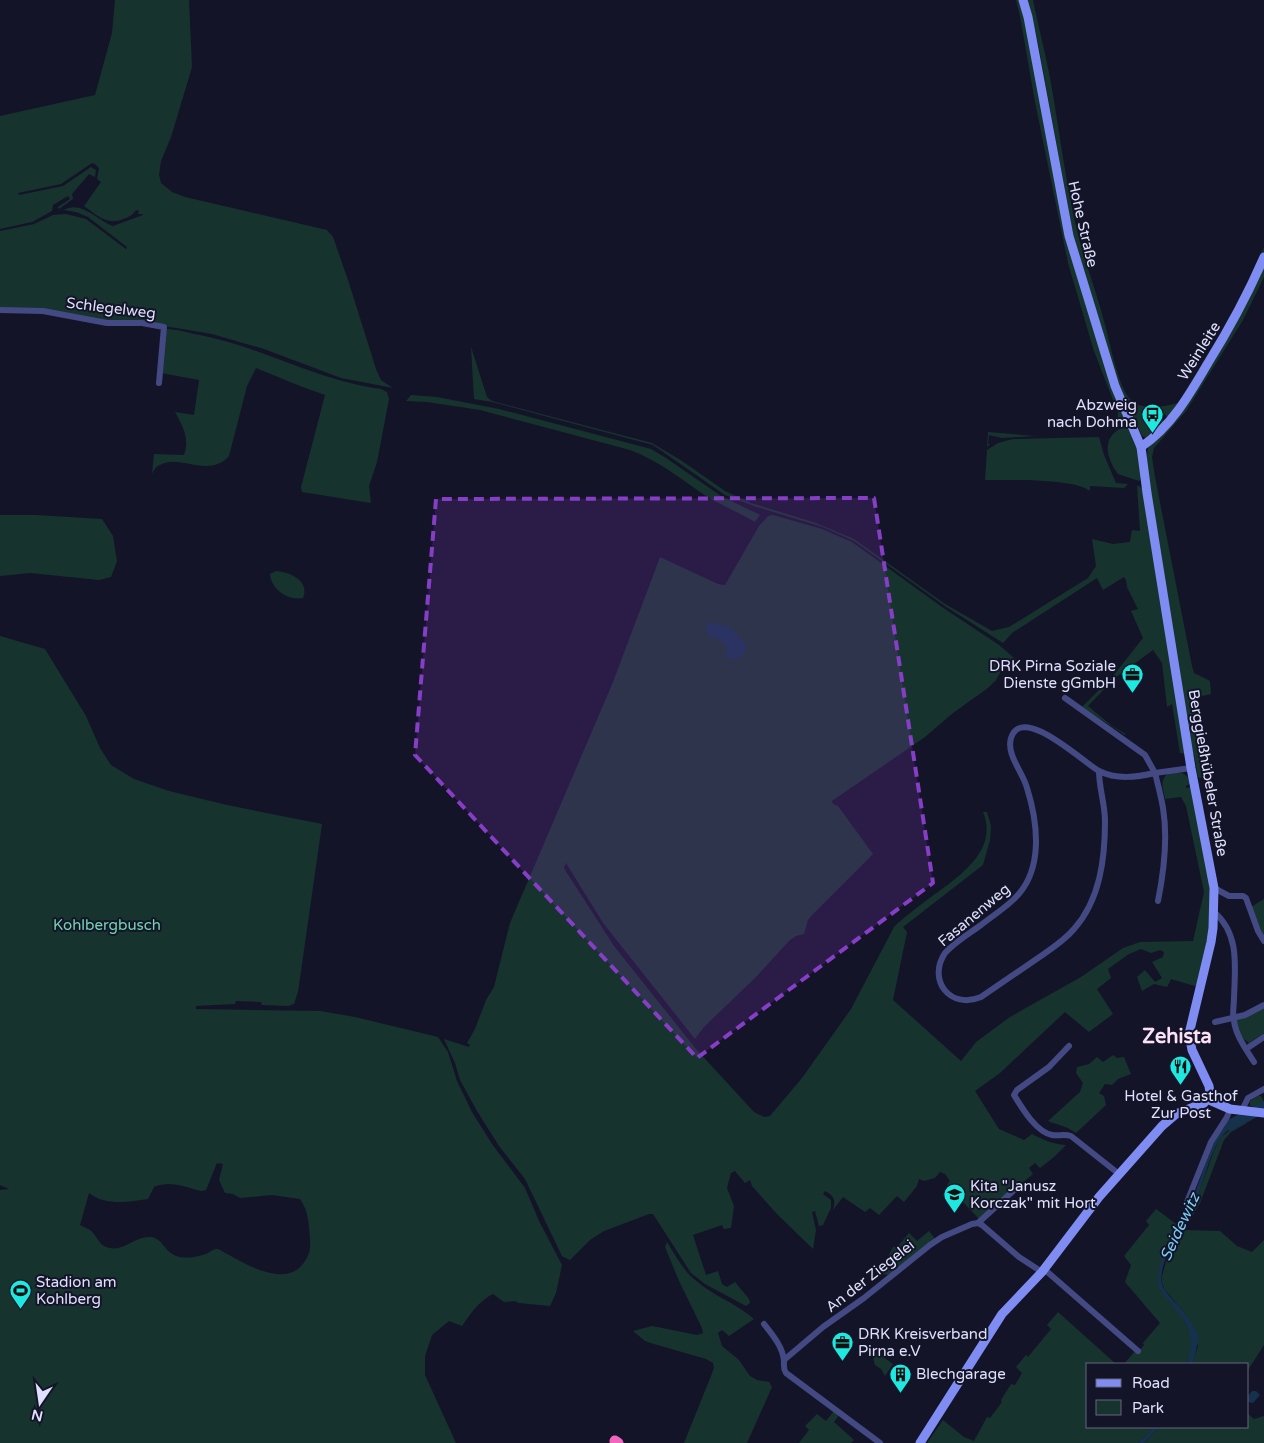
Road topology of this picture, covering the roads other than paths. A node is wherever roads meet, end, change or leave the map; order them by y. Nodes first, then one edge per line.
1 (1023, 0) edge
2 (1264, 258) edge
3 (0, 310) edge
4 (159, 383) dead end
5 (1141, 447) junction
6 (1065, 698) dead end
7 (1191, 768) junction
8 (1098, 771) junction
9 (1155, 773) junction
10 (1214, 888) junction
11 (1158, 901) dead end
12 (1214, 912) junction
13 (1264, 941) edge
14 (1264, 1005) edge
15 (1233, 1019) junction
16 (1215, 1022) dead end
17 (1264, 1037) edge
18 (1069, 1046) dead end
19 (1246, 1049) junction
20 (1254, 1062) dead end
21 (1264, 1089) edge
22 (1207, 1099) junction
23 (1230, 1109) junction
24 (1245, 1110) junction
25 (1264, 1112) edge
26 (1119, 1174) junction
27 (1013, 1191) dead end
28 (1187, 1202) dead end
29 (978, 1223) junction
30 (1043, 1271) junction
31 (764, 1324) dead end
32 (1138, 1351) dead end
33 (784, 1360) junction
34 (880, 1443) edge
35 (920, 1443) edge

1 - 5 main road, Hohe Straße
2 - 5 main road, Weinleite
3 - 4 street, Schlegelweg
5 - 7 main road, Berggießhübeler Straße
6 - 9 street
7 - 9 street
7 - 10 main road, Berggießhübeler Straße
8 - 8 street, Fasanenweg
8 - 9 street, Fasanenweg
9 - 11 street
10 - 12 main road, Berggießhübeler Straße
10 - 13 street
12 - 15 street
12 - 22 main road, Berggießhübeler Straße
14 - 15 street
15 - 16 street
15 - 19 street
17 - 19 street
18 - 26 street
19 - 20 street
21 - 24 street
22 - 23 main road
22 - 26 main road
23 - 24 main road
23 - 28 street
24 - 25 main road
26 - 30 main road
27 - 29 street, An der Ziegelei
29 - 30 street
29 - 33 street, An der Ziegelei
30 - 32 street
30 - 35 main road
31 - 33 street
33 - 34 street

